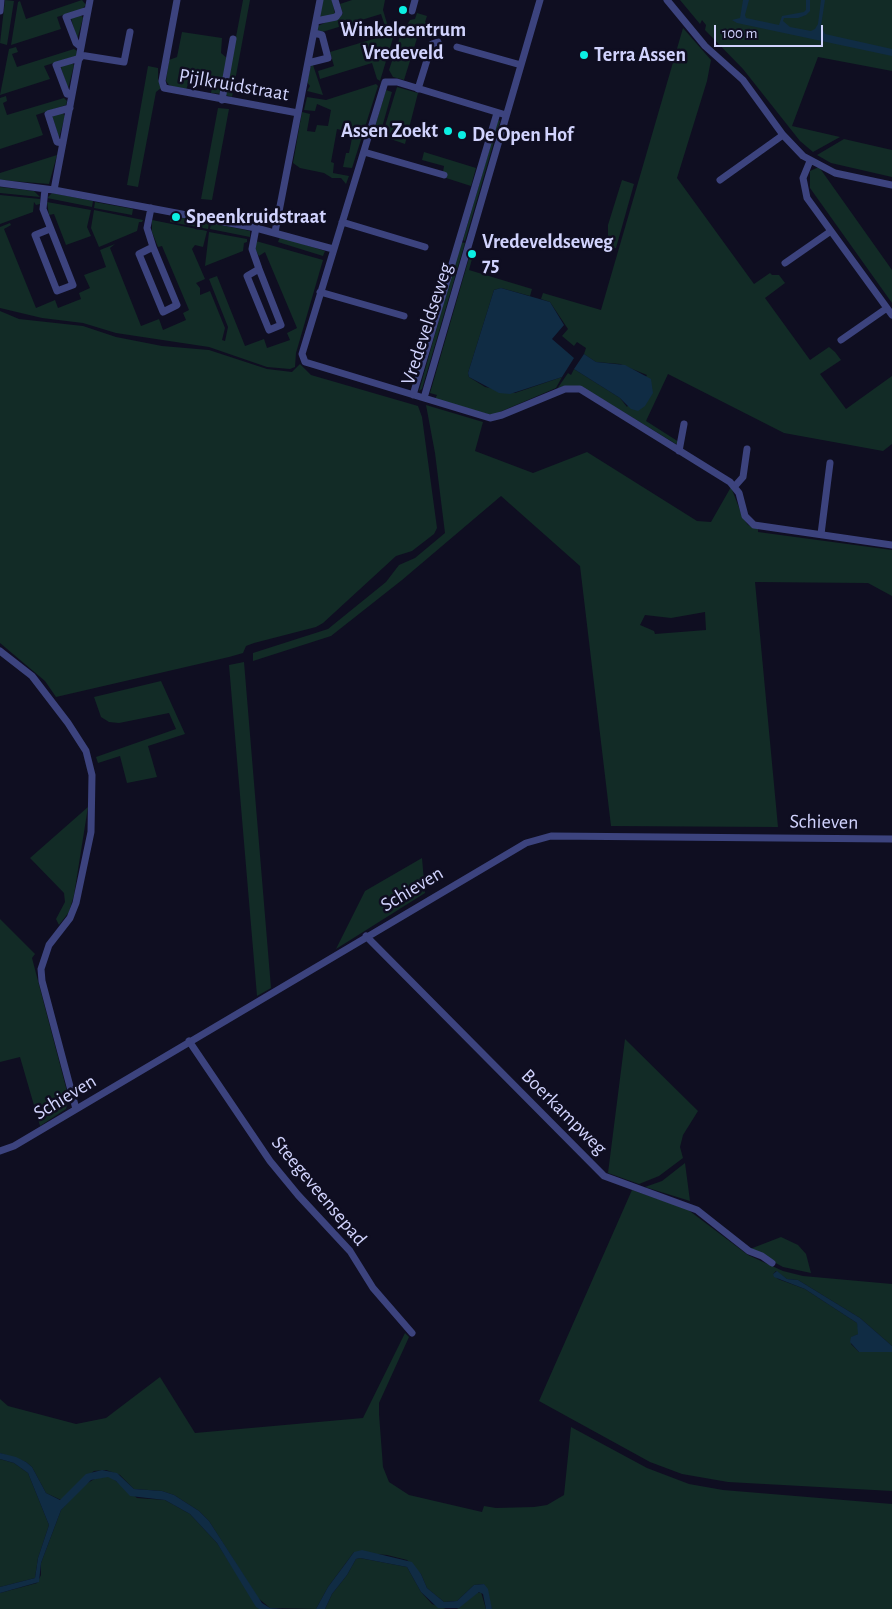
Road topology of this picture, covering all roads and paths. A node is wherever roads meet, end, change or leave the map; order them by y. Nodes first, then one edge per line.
1 (2, 0) edge
2 (90, 0) edge
3 (177, 0) edge
4 (320, 0) edge
5 (335, 0) edge
6 (415, 0) edge
7 (540, 0) edge
8 (667, 0) edge
9 (88, 10) junction
10 (0, 11) edge
11 (412, 11) dead end
12 (316, 21) junction
13 (130, 32) dead end
14 (314, 33) junction
15 (233, 39) dead end
16 (438, 42) dead end
17 (81, 47) junction
18 (457, 47) dead end
19 (80, 56) junction
20 (308, 64) junction
21 (521, 66) junction
22 (418, 89) junction
23 (72, 95) junction
24 (222, 100) junction
25 (70, 108) junction
26 (497, 113) junction
27 (298, 114) junction
28 (506, 116) junction
29 (783, 135) junction
30 (63, 143) junction
31 (364, 152) junction
32 (810, 161) junction
33 (444, 175) dead end
34 (720, 180) dead end
35 (0, 183) edge
36 (892, 185) edge
37 (44, 188) junction
38 (54, 190) junction
39 (151, 208) junction
40 (342, 222) junction
41 (256, 228) junction
42 (50, 229) junction
43 (831, 231) junction
44 (275, 232) junction
45 (153, 247) junction
46 (425, 247) dead end
47 (333, 249) junction
48 (785, 263) dead end
49 (259, 269) junction
50 (320, 292) junction
51 (887, 308) junction
52 (892, 315) edge
53 (404, 316) dead end
54 (841, 340) dead end
55 (413, 395) junction
56 (424, 398) junction
57 (684, 424) dead end
58 (747, 449) dead end
59 (679, 451) junction
60 (830, 463) dead end
61 (735, 486) junction
62 (821, 534) junction
63 (892, 545) edge
64 (0, 651) edge
65 (892, 839) edge
66 (366, 936) junction
67 (189, 1041) junction
68 (76, 1109) junction
69 (0, 1151) edge
70 (772, 1263) dead end
71 (412, 1334) dead end

1 - 10 street
2 - 9 street
3 - 24 street, Pijlkruidstraat
4 - 12 street
5 - 12 street
6 - 11 street
7 - 21 street, Vredeveldseweg
8 - 29 street
9 - 17 street
9 - 17 street
12 - 14 street
13 - 19 street
14 - 20 street
14 - 20 street
15 - 24 street
16 - 22 street
17 - 19 street
18 - 21 street
19 - 23 street
19 - 23 street
20 - 27 street
21 - 28 street, Vredeveldseweg
22 - 26 street
22 - 31 street
23 - 25 street
24 - 27 street, Pijlkruidstraat
25 - 30 street
25 - 30 street
26 - 28 street
26 - 55 street, Vredeveldseweg
27 - 44 street
28 - 56 street, Vredeveldseweg
29 - 32 street
29 - 34 street
30 - 38 street
31 - 33 street
31 - 40 street
32 - 36 street
32 - 43 street
35 - 37 street
37 - 38 street
37 - 42 street
38 - 39 street
39 - 41 street
39 - 45 street
40 - 46 street
40 - 47 street
41 - 44 street
41 - 49 street
42 - 42 street
43 - 48 street
43 - 51 street
44 - 47 street
45 - 45 street
47 - 50 street
49 - 49 street
50 - 53 street
50 - 55 street
51 - 52 street
51 - 54 street
55 - 56 street, Vredeveldseweg
56 - 59 street
57 - 59 street
58 - 61 street
59 - 61 street
60 - 62 street
61 - 62 street
62 - 63 street
64 - 68 street
65 - 66 street, Schieven
66 - 67 street, Schieven
66 - 70 street, Boerkampweg
67 - 68 street, Schieven
67 - 71 street, Steegeveensepad
68 - 69 street, Schieven

